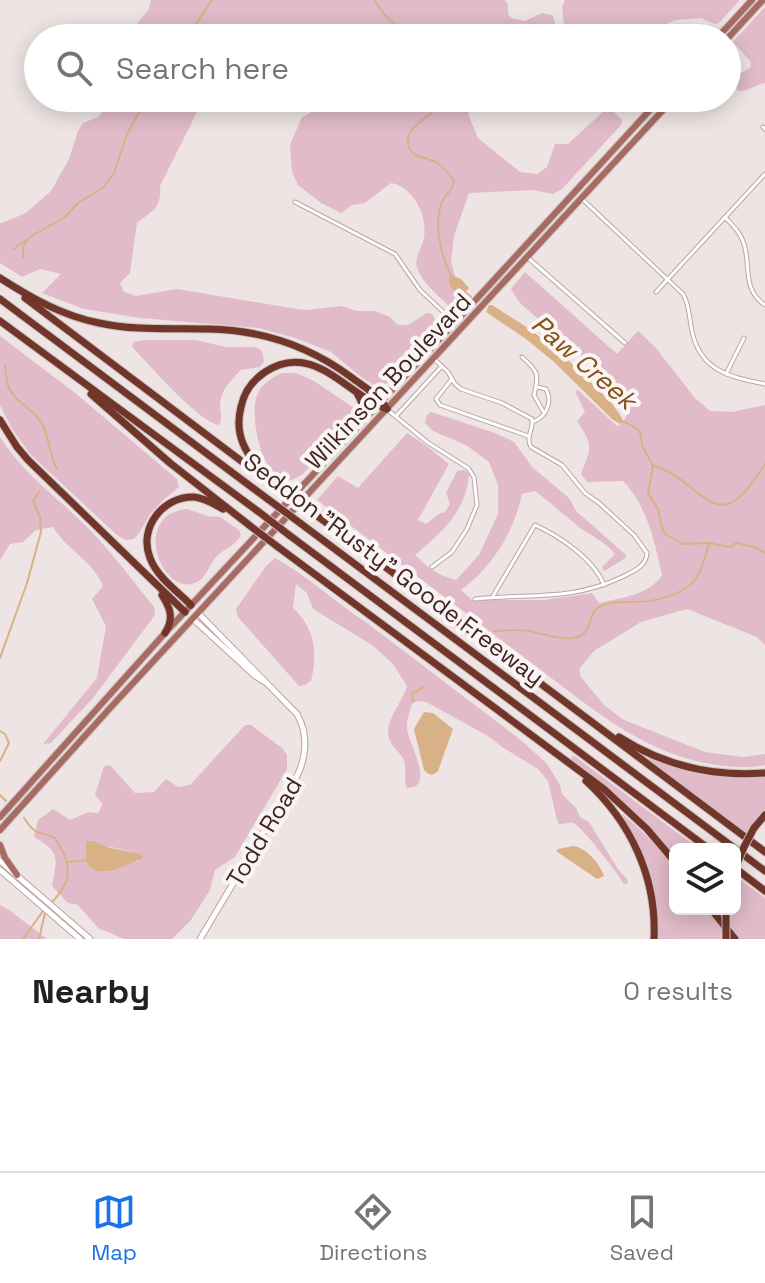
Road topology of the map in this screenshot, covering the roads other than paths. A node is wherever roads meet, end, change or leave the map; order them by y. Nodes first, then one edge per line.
1 (752, 0) edge
2 (763, 0) edge
3 (730, 24) edge
4 (741, 24) edge
5 (649, 112) edge
6 (661, 112) edge
7 (765, 174) edge
8 (580, 198) junction
9 (295, 202) dead end
10 (725, 217) junction
11 (542, 234) junction
12 (527, 257) junction
13 (668, 278) junction
14 (0, 279) edge
15 (656, 292) dead end
16 (0, 299) edge
17 (765, 305) edge
18 (0, 321) edge
19 (455, 323) junction
20 (744, 338) dead end
21 (625, 343) dead end
22 (522, 357) dead end
23 (433, 358) junction
24 (57, 363) junction
25 (442, 366) junction
26 (726, 374) junction
27 (452, 379) junction
28 (765, 384) edge
29 (537, 387) junction
30 (354, 390) junction
31 (405, 390) junction
32 (379, 403) junction
33 (387, 409) junction
34 (544, 413) junction
35 (395, 416) junction
36 (0, 420) edge
37 (532, 422) junction
38 (359, 425) junction
39 (528, 436) junction
40 (276, 485) junction
41 (249, 525) junction
42 (432, 567) dead end
43 (154, 583) junction
44 (604, 585) junction
45 (493, 597) junction
46 (475, 599) dead end
47 (188, 608) junction
48 (196, 616) junction
49 (165, 633) junction
50 (589, 719) junction
51 (571, 765) junction
52 (765, 773) edge
53 (765, 815) edge
54 (0, 817) edge
55 (0, 830) edge
56 (701, 843) edge
57 (0, 845) edge
58 (765, 852) edge
59 (669, 855) edge
60 (741, 855) edge
61 (0, 861) edge
62 (0, 870) edge
63 (765, 871) edge
64 (741, 873) edge
65 (17, 875) junction
66 (765, 891) edge
67 (716, 915) edge
68 (726, 915) edge
69 (72, 927) junction
70 (80, 939) edge
71 (90, 939) edge
72 (200, 939) edge
73 (654, 939) edge
74 (726, 939) edge
75 (735, 939) edge

1 - 3 main road
2 - 4 main road
5 - 11 main road, Wilkinson Boulevard
6 - 8 main road, Wilkinson Boulevard
7 - 10 street
8 - 11 main road, Wilkinson Boulevard
8 - 13 street
9 - 19 street
10 - 13 street
10 - 17 street
11 - 12 main road, Wilkinson Boulevard
11 - 19 main road, Wilkinson Boulevard
12 - 21 street
12 - 23 main road, Wilkinson Boulevard
13 - 15 street
13 - 26 street
14 - 32 highway
14 - 40 highway
16 - 63 highway, Seddon "Rusty" Goode Freeway, bridge
18 - 24 highway, Seddon "Rusty" Goode Freeway
19 - 31 main road
19 - 32 main road, Wilkinson Boulevard
20 - 26 street
22 - 29 street
23 - 25 street
23 - 31 main road, Wilkinson Boulevard
24 - 41 highway
24 - 56 highway, Seddon "Rusty" Goode Freeway, bridge
25 - 27 street
25 - 35 street
26 - 28 street
27 - 37 street
27 - 39 street
29 - 34 street
29 - 34 street
30 - 32 highway
30 - 38 highway
30 - 40 highway
31 - 33 main road, Wilkinson Boulevard
32 - 33 highway
32 - 38 main road, Wilkinson Boulevard
33 - 35 street
33 - 48 main road, Wilkinson Boulevard
34 - 37 street
35 - 42 street
36 - 43 highway
37 - 39 street
38 - 47 main road, Wilkinson Boulevard
39 - 44 street
40 - 50 highway, bridge
41 - 47 highway
41 - 51 highway, bridge
43 - 47 highway
43 - 49 highway
44 - 45 street
44 - 45 street
45 - 46 street
47 - 48 main road
47 - 49 main road, Wilkinson Boulevard
48 - 55 main road, Wilkinson Boulevard
48 - 72 street, Todd Road
49 - 54 main road, Wilkinson Boulevard
50 - 52 highway
50 - 58 highway
51 - 59 highway
51 - 73 highway
53 - 60 highway, bridge
57 - 65 main road
61 - 65 street
62 - 69 street
64 - 66 highway
65 - 69 street
67 - 75 highway
68 - 74 highway, bridge
69 - 70 street
69 - 71 street

